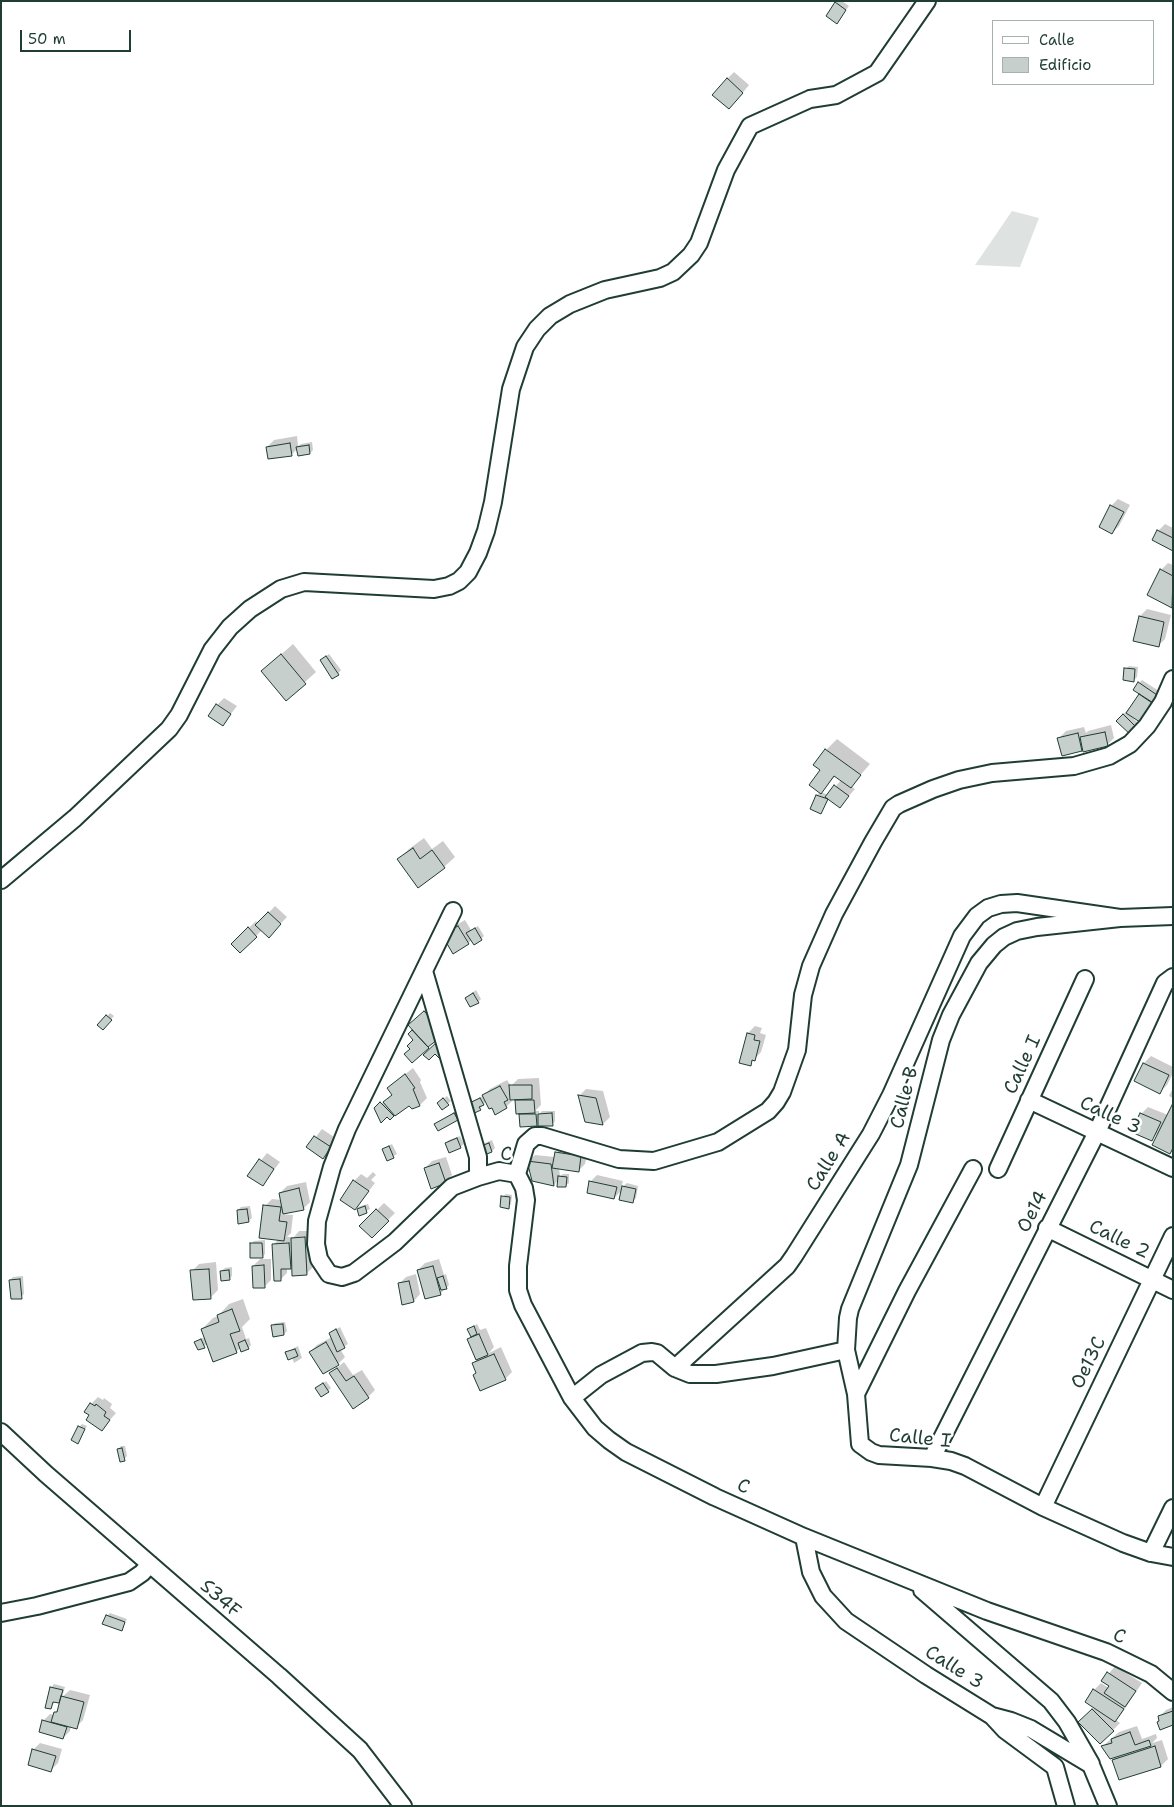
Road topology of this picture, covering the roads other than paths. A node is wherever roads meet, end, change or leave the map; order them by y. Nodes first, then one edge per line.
1 (927, 1) edge
2 (1173, 679) edge
3 (1, 880) edge
4 (453, 911) dead end
5 (1173, 916) edge
6 (1120, 918) junction
7 (424, 972) junction
8 (1085, 979) dead end
9 (1169, 980) edge
10 (1029, 1100) junction
11 (1097, 1132) junction
12 (998, 1168) dead end
13 (1173, 1168) edge
14 (973, 1169) dead end
15 (517, 1174) junction
16 (478, 1177) junction
17 (1046, 1228) junction
18 (1173, 1236) edge
19 (1152, 1279) junction
20 (1173, 1290) edge
21 (846, 1350) junction
22 (675, 1368) junction
23 (856, 1394) junction
24 (572, 1398) junction
25 (1, 1432) edge
26 (932, 1458) junction
27 (1043, 1507) junction
28 (1173, 1508) edge
29 (804, 1537) junction
30 (1151, 1553) junction
31 (1173, 1557) edge
32 (150, 1564) junction
33 (911, 1580) junction
34 (1, 1613) edge
35 (1173, 1692) edge
36 (992, 1716) junction
37 (1091, 1765) junction
38 (403, 1806) edge
39 (1066, 1806) edge
40 (1108, 1806) edge

1 - 3 street
2 - 15 street
4 - 7 street, C
5 - 6 street
6 - 21 street, Calle B
6 - 22 street, Calle A
7 - 16 street
7 - 16 street, C
8 - 10 street, Calle I
9 - 11 street, Oe14
10 - 11 street, Calle 3
10 - 12 street, Calle I
11 - 13 street, Calle 3
11 - 17 street, Oe14
14 - 23 street, Calle I
15 - 16 street, C
15 - 24 street, C
17 - 19 street, Calle 2
17 - 26 street, Oe14
18 - 19 street, Oe13C
19 - 20 street, Calle 2
19 - 27 street, Oe13C
21 - 22 street
21 - 23 street, Calle B
22 - 24 street
23 - 26 street, Calle I
24 - 29 street, C
25 - 32 street, S34F
26 - 27 street, Calle I
27 - 30 street, Calle I
28 - 30 street
29 - 33 street, C
29 - 36 street, Calle 3
30 - 31 street, Calle I
32 - 34 street
32 - 38 street, S34F
33 - 35 street, C
33 - 37 street
36 - 37 street, Calle 3
36 - 39 street
37 - 40 street

